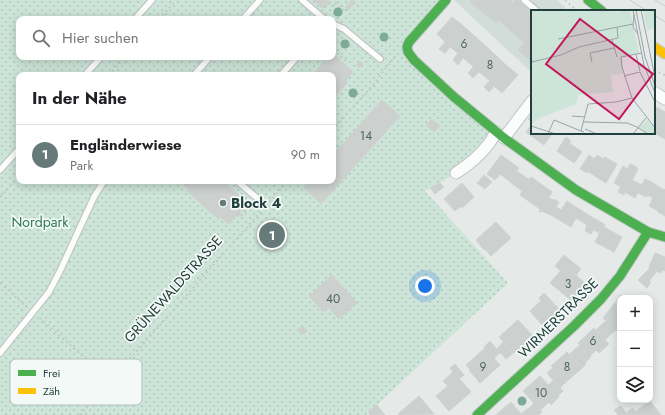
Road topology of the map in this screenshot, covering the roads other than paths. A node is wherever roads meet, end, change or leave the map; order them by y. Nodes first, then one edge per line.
1 (152, 0) edge
2 (260, 0) edge
3 (302, 0) edge
4 (446, 0) edge
5 (524, 0) edge
6 (588, 0) edge
7 (536, 10) edge
8 (601, 10) edge
9 (138, 16) edge
10 (246, 16) edge
11 (320, 16) edge
12 (336, 25) edge
13 (655, 48) edge
14 (665, 54) edge
15 (380, 59) dead end
16 (98, 60) edge
17 (207, 60) edge
18 (294, 60) edge
19 (88, 72) edge
20 (197, 72) edge
21 (284, 72) edge
22 (655, 93) edge
23 (665, 99) edge
24 (531, 102) edge
25 (500, 135) junction
26 (16, 152) edge
27 (0, 170) edge
28 (456, 173) dead end
29 (102, 184) edge
30 (241, 184) edge
31 (257, 198) road end
32 (648, 232) junction
33 (665, 238) edge
34 (0, 353) edge
35 (476, 415) edge

1 - 9 lane
2 - 10 lane
3 - 11 lane
4 - 25 street
5 - 7 lane
6 - 8 street
12 - 15 lane
13 - 14 street
16 - 19 lane
17 - 20 lane
18 - 21 lane
22 - 23 street
24 - 25 street
25 - 28 street
25 - 32 street
26 - 27 lane
29 - 34 lane
30 - 31 lane
32 - 33 street
32 - 35 street, WIRMERSTRASSE

